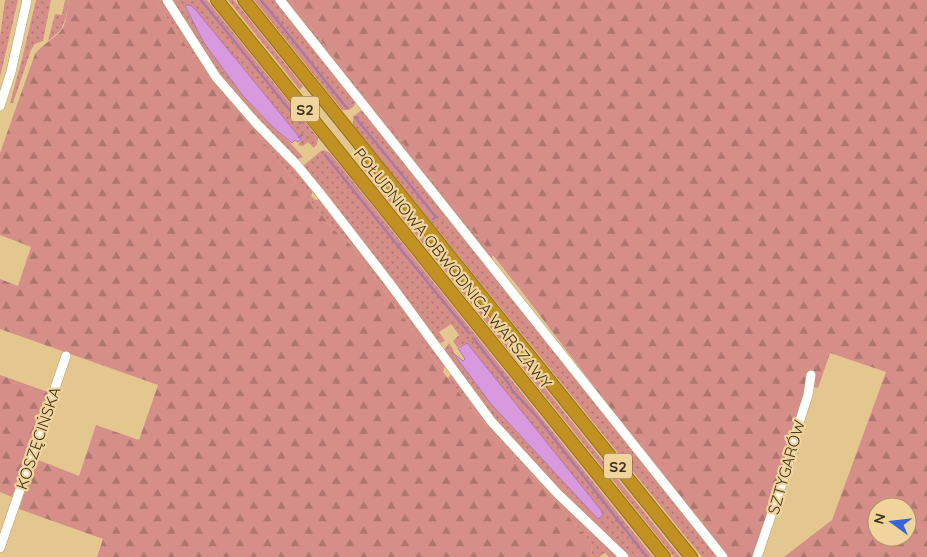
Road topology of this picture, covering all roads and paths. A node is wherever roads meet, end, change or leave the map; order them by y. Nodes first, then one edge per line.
1 (28, 0) edge
2 (166, 0) edge
3 (217, 0) edge
4 (244, 0) edge
5 (280, 0) edge
6 (0, 106) edge
7 (66, 356) dead end
8 (811, 375) dead end
9 (0, 548) edge
10 (624, 557) edge
11 (664, 557) edge
12 (691, 557) edge
13 (723, 557) edge
14 (757, 557) edge

1 - 6 street
2 - 10 street
3 - 11 highway, POŁUDNIOWA OBWODNICA WARSZAWY / S2
4 - 12 highway, POŁUDNIOWA OBWODNICA WARSZAWY / S2
5 - 13 street
7 - 9 street, KOSZĘCIŃSKA
8 - 14 street, SZTYGARÓW

